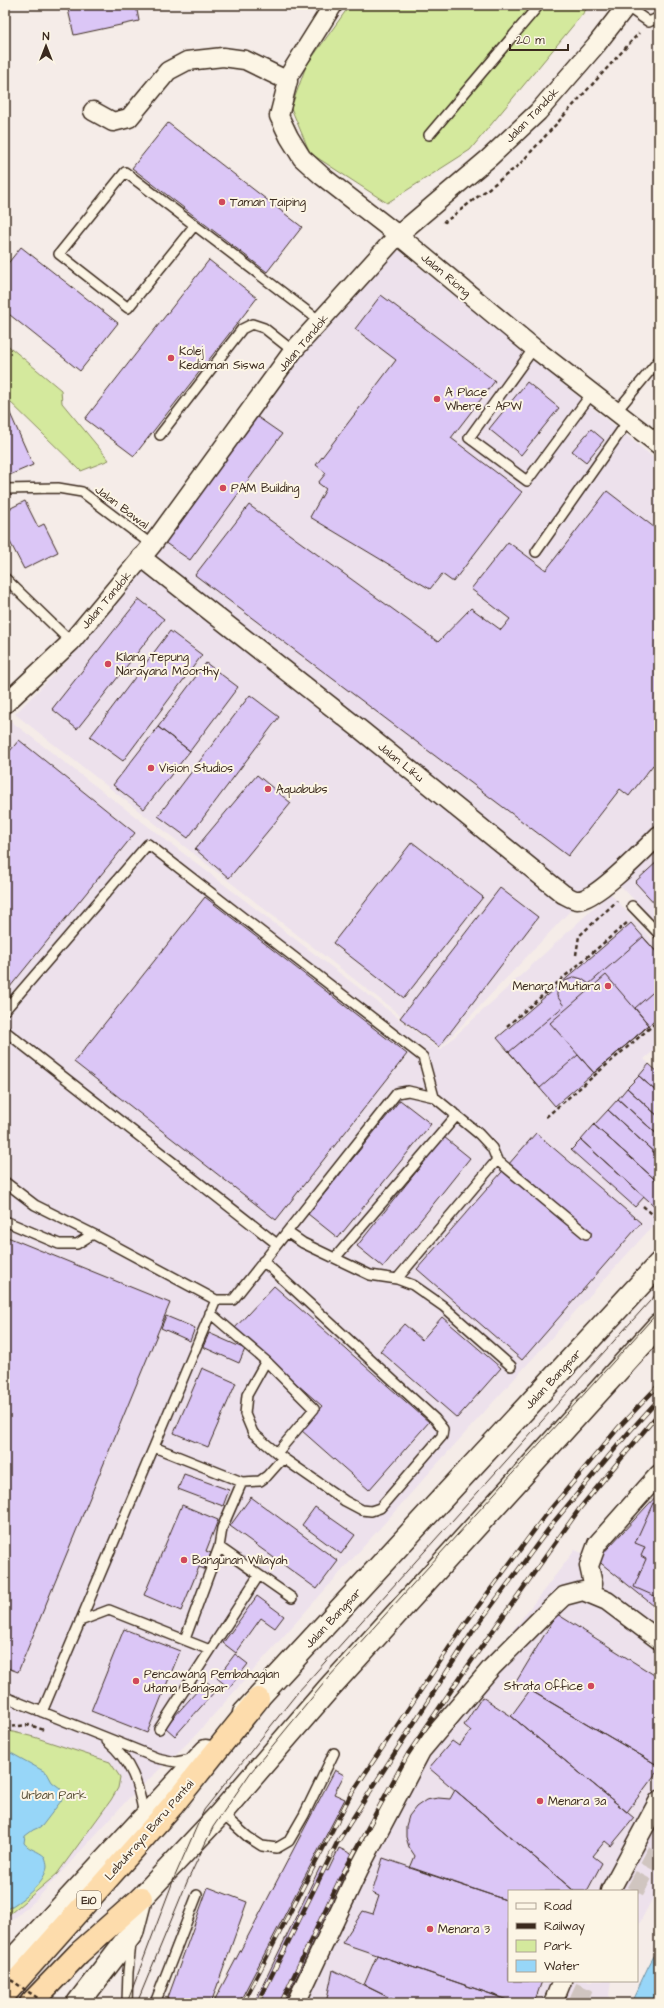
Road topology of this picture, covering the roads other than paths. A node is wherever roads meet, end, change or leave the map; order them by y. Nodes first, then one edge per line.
1 (333, 5) edge
2 (539, 5) edge
3 (626, 6) edge
4 (659, 17) edge
5 (286, 80) junction
6 (93, 111) dead end
7 (429, 135) dead end
8 (194, 226) junction
9 (398, 235) junction
10 (320, 322) junction
11 (534, 348) junction
12 (293, 351) junction
13 (658, 363) edge
14 (592, 393) junction
15 (622, 417) junction
16 (160, 435) dead end
17 (659, 445) edge
18 (5, 489) edge
19 (146, 551) junction
20 (536, 552) dead end
21 (5, 578) edge
22 (71, 642) junction
23 (5, 704) edge
24 (659, 835) edge
25 (632, 906) dead end
26 (659, 934) edge
27 (5, 1010) edge
28 (5, 1032) edge
29 (434, 1097) junction
30 (457, 1115) junction
31 (497, 1160) junction
32 (5, 1182) edge
33 (5, 1221) edge
34 (287, 1232) junction
35 (93, 1234) junction
36 (586, 1234) dead end
37 (277, 1244) junction
38 (334, 1258) junction
39 (263, 1261) junction
40 (659, 1264) edge
41 (397, 1279) junction
42 (216, 1300) junction
43 (210, 1313) junction
44 (659, 1326) edge
45 (266, 1361) junction
46 (511, 1366) dead end
47 (154, 1447) junction
48 (280, 1455) junction
49 (659, 1474) edge
50 (242, 1482) junction
51 (219, 1547) junction
52 (259, 1575) junction
53 (593, 1584) dead end
54 (292, 1598) dead end
55 (80, 1621) junction
56 (185, 1639) junction
57 (659, 1640) edge
58 (210, 1650) junction
59 (5, 1697) edge
60 (258, 1699) junction
61 (42, 1712) junction
62 (159, 1729) dead end
63 (100, 1735) junction
64 (334, 1753) dead end
65 (199, 1757) junction
66 (659, 1800) edge
67 (221, 1812) junction
68 (144, 1816) junction
69 (611, 1890) edge
70 (197, 1895) dead end
71 (141, 1898) junction
72 (132, 1934) junction
73 (5, 1968) edge
74 (562, 1982) edge
75 (5, 1994) edge
76 (31, 2003) edge
77 (78, 2003) edge
78 (127, 2003) edge
79 (155, 2003) edge
80 (296, 2003) edge
81 (553, 2003) edge

1 - 5 street
2 - 7 lane
3 - 4 lane
3 - 9 street, Jalan Tandok
5 - 6 street
5 - 9 street, Jalan Riong
8 - 8 lane
8 - 10 lane
9 - 10 street, Jalan Tandok
9 - 11 street, Jalan Riong
10 - 12 street, Jalan Tandok
11 - 14 street, Jalan Riong
11 - 14 lane
12 - 16 lane
12 - 19 street, Jalan Tandok
13 - 15 lane
14 - 15 street, Jalan Riong
15 - 17 street, Jalan Riong
15 - 20 lane
18 - 19 lane, Jalan Bawal
19 - 22 street, Jalan Tandok
19 - 24 street, Jalan Liku
21 - 22 lane
22 - 23 street, Jalan Tandok
25 - 26 lane
27 - 29 lane
28 - 37 lane
29 - 30 lane
29 - 34 lane
30 - 31 lane
30 - 38 lane
31 - 36 lane
31 - 41 lane
32 - 35 lane
33 - 35 lane
34 - 37 lane
34 - 38 lane
35 - 42 lane
37 - 39 lane
38 - 41 lane
39 - 42 lane
39 - 48 lane
40 - 60 main road, Jalan Bangsar
41 - 46 lane
42 - 43 lane
43 - 45 lane
43 - 47 lane
44 - 67 main road
45 - 48 lane
45 - 48 lane
47 - 50 lane
47 - 55 lane
48 - 50 lane
49 - 53 street
50 - 51 lane
51 - 52 lane
51 - 56 lane
52 - 54 lane
52 - 58 lane
55 - 56 lane
55 - 61 lane
56 - 58 lane
57 - 80 street
58 - 62 lane
59 - 61 lane
60 - 65 main road, Jalan Bangsar
60 - 75 highway, Lebuhraya Baru Pantai / E10
61 - 63 lane
63 - 65 lane
63 - 68 lane
64 - 67 lane
65 - 68 main road, Jalan Bangsar
66 - 69 street
67 - 71 main road
68 - 73 main road, Jalan Bangsar
70 - 79 lane
71 - 72 main road
71 - 76 highway
72 - 77 main road
72 - 78 lane
74 - 81 street

